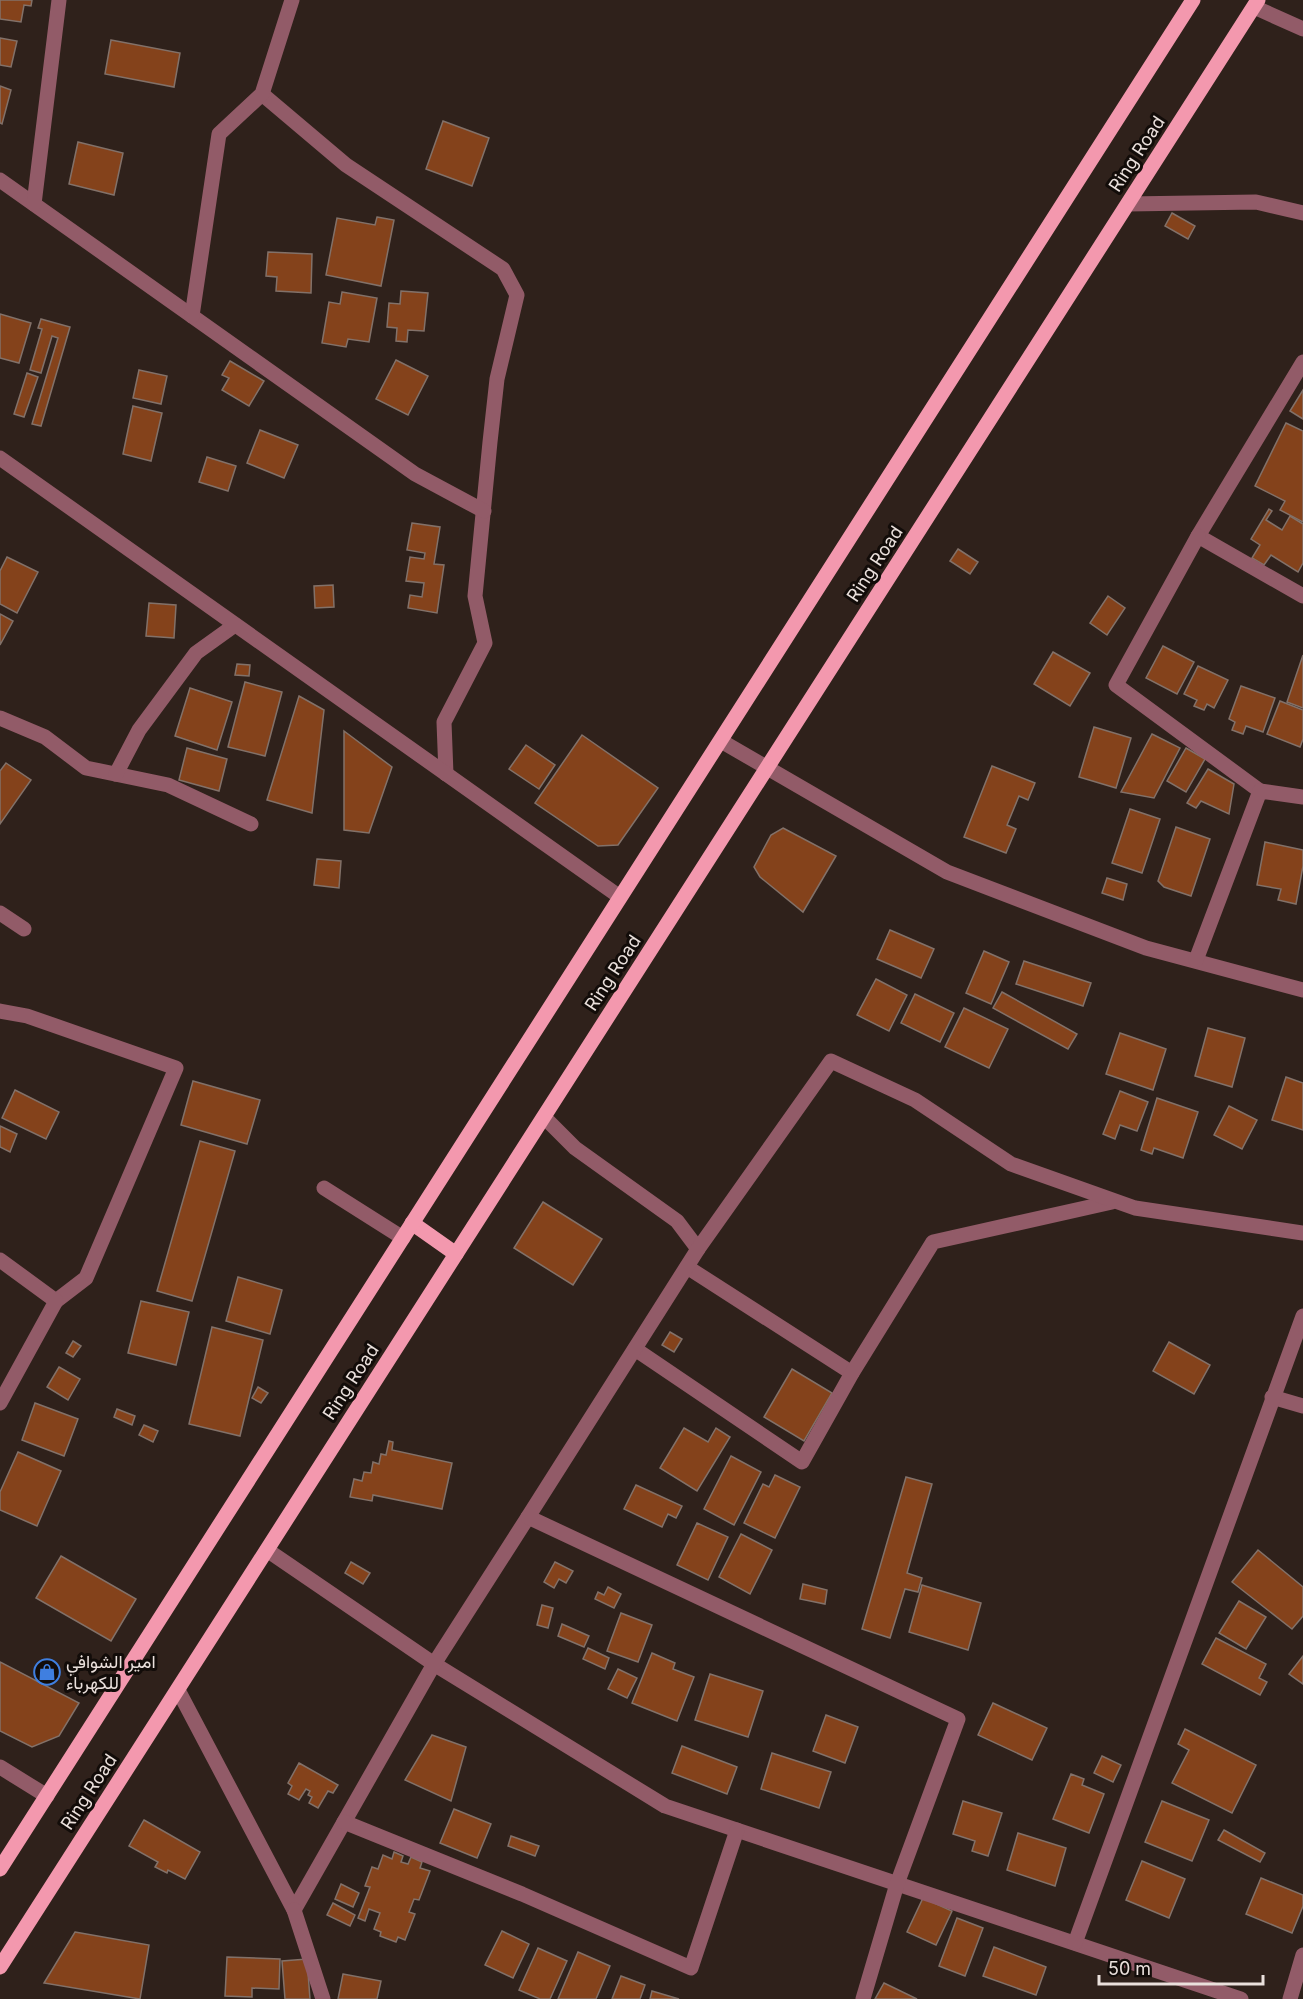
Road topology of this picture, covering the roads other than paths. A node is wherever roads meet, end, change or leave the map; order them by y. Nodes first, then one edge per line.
1 (59, 0) edge
2 (292, 0) edge
3 (1193, 0) edge
4 (1256, 3) edge
5 (1303, 29) edge
6 (262, 94) junction
7 (0, 180) edge
8 (34, 204) junction
9 (1128, 204) junction
10 (1303, 213) edge
11 (192, 316) junction
12 (1303, 362) edge
13 (0, 458) edge
14 (484, 511) junction
15 (1198, 536) junction
16 (1303, 596) edge
17 (235, 625) junction
18 (0, 718) edge
19 (721, 741) junction
20 (766, 770) junction
21 (116, 774) junction
22 (446, 774) junction
23 (1260, 791) junction
24 (1303, 796) edge
25 (251, 824) dead end
26 (621, 897) junction
27 (0, 913) edge
28 (24, 929) dead end
29 (1196, 960) junction
30 (1303, 990) edge
31 (0, 1011) edge
32 (544, 1117) junction
33 (324, 1188) dead end
34 (1114, 1202) junction
35 (412, 1223) junction
36 (1303, 1233) edge
37 (403, 1238) junction
38 (698, 1250) junction
39 (456, 1254) junction
40 (0, 1260) edge
41 (687, 1267) junction
42 (56, 1301) junction
43 (1303, 1316) edge
44 (635, 1349) junction
45 (852, 1373) junction
46 (1272, 1397) junction
47 (0, 1403) edge
48 (1303, 1406) edge
49 (528, 1517) junction
50 (267, 1550) junction
51 (434, 1664) junction
52 (178, 1690) junction
53 (0, 1767) edge
54 (47, 1796) junction
55 (344, 1822) junction
56 (737, 1830) junction
57 (0, 1869) edge
58 (897, 1884) junction
59 (294, 1910) junction
60 (1075, 1943) junction
61 (1303, 1955) edge
62 (0, 1967) edge
63 (323, 1999) edge
64 (863, 1999) edge
65 (1241, 1999) edge
66 (1290, 1999) edge

1 - 8 street
2 - 6 street
3 - 19 main road, Ring Road
4 - 5 street
4 - 9 main road, Ring Road
6 - 11 street
6 - 14 street
7 - 8 street
8 - 11 street
9 - 10 street
9 - 20 main road, Ring Road
11 - 14 street
12 - 15 street
13 - 17 street
14 - 22 street
15 - 16 street
15 - 23 street
17 - 21 street
17 - 22 street
18 - 21 street
19 - 20 street
19 - 26 main road, Ring Road
20 - 29 street
20 - 32 main road, Ring Road
21 - 25 street
22 - 26 street
23 - 24 street
23 - 29 street
26 - 35 main road, Ring Road
27 - 28 street
29 - 30 street
31 - 42 street
32 - 38 street
32 - 39 main road, Ring Road
33 - 37 street
34 - 36 street
34 - 38 street
34 - 45 street
35 - 37 main road, Ring Road
35 - 39 main road
37 - 54 main road, Ring Road
38 - 41 street
39 - 50 main road, Ring Road
40 - 42 street
41 - 44 street
41 - 45 street
42 - 47 street
43 - 46 street
44 - 45 street
44 - 49 street
46 - 48 street
46 - 60 street
49 - 51 street
49 - 58 street
50 - 51 street
50 - 52 main road, Ring Road
51 - 55 street
51 - 56 street
52 - 59 street
52 - 62 main road, Ring Road
53 - 54 street
54 - 57 main road, Ring Road
55 - 56 street
55 - 59 street
56 - 58 street
58 - 60 street
58 - 64 street
59 - 63 street
60 - 65 street
61 - 66 street

